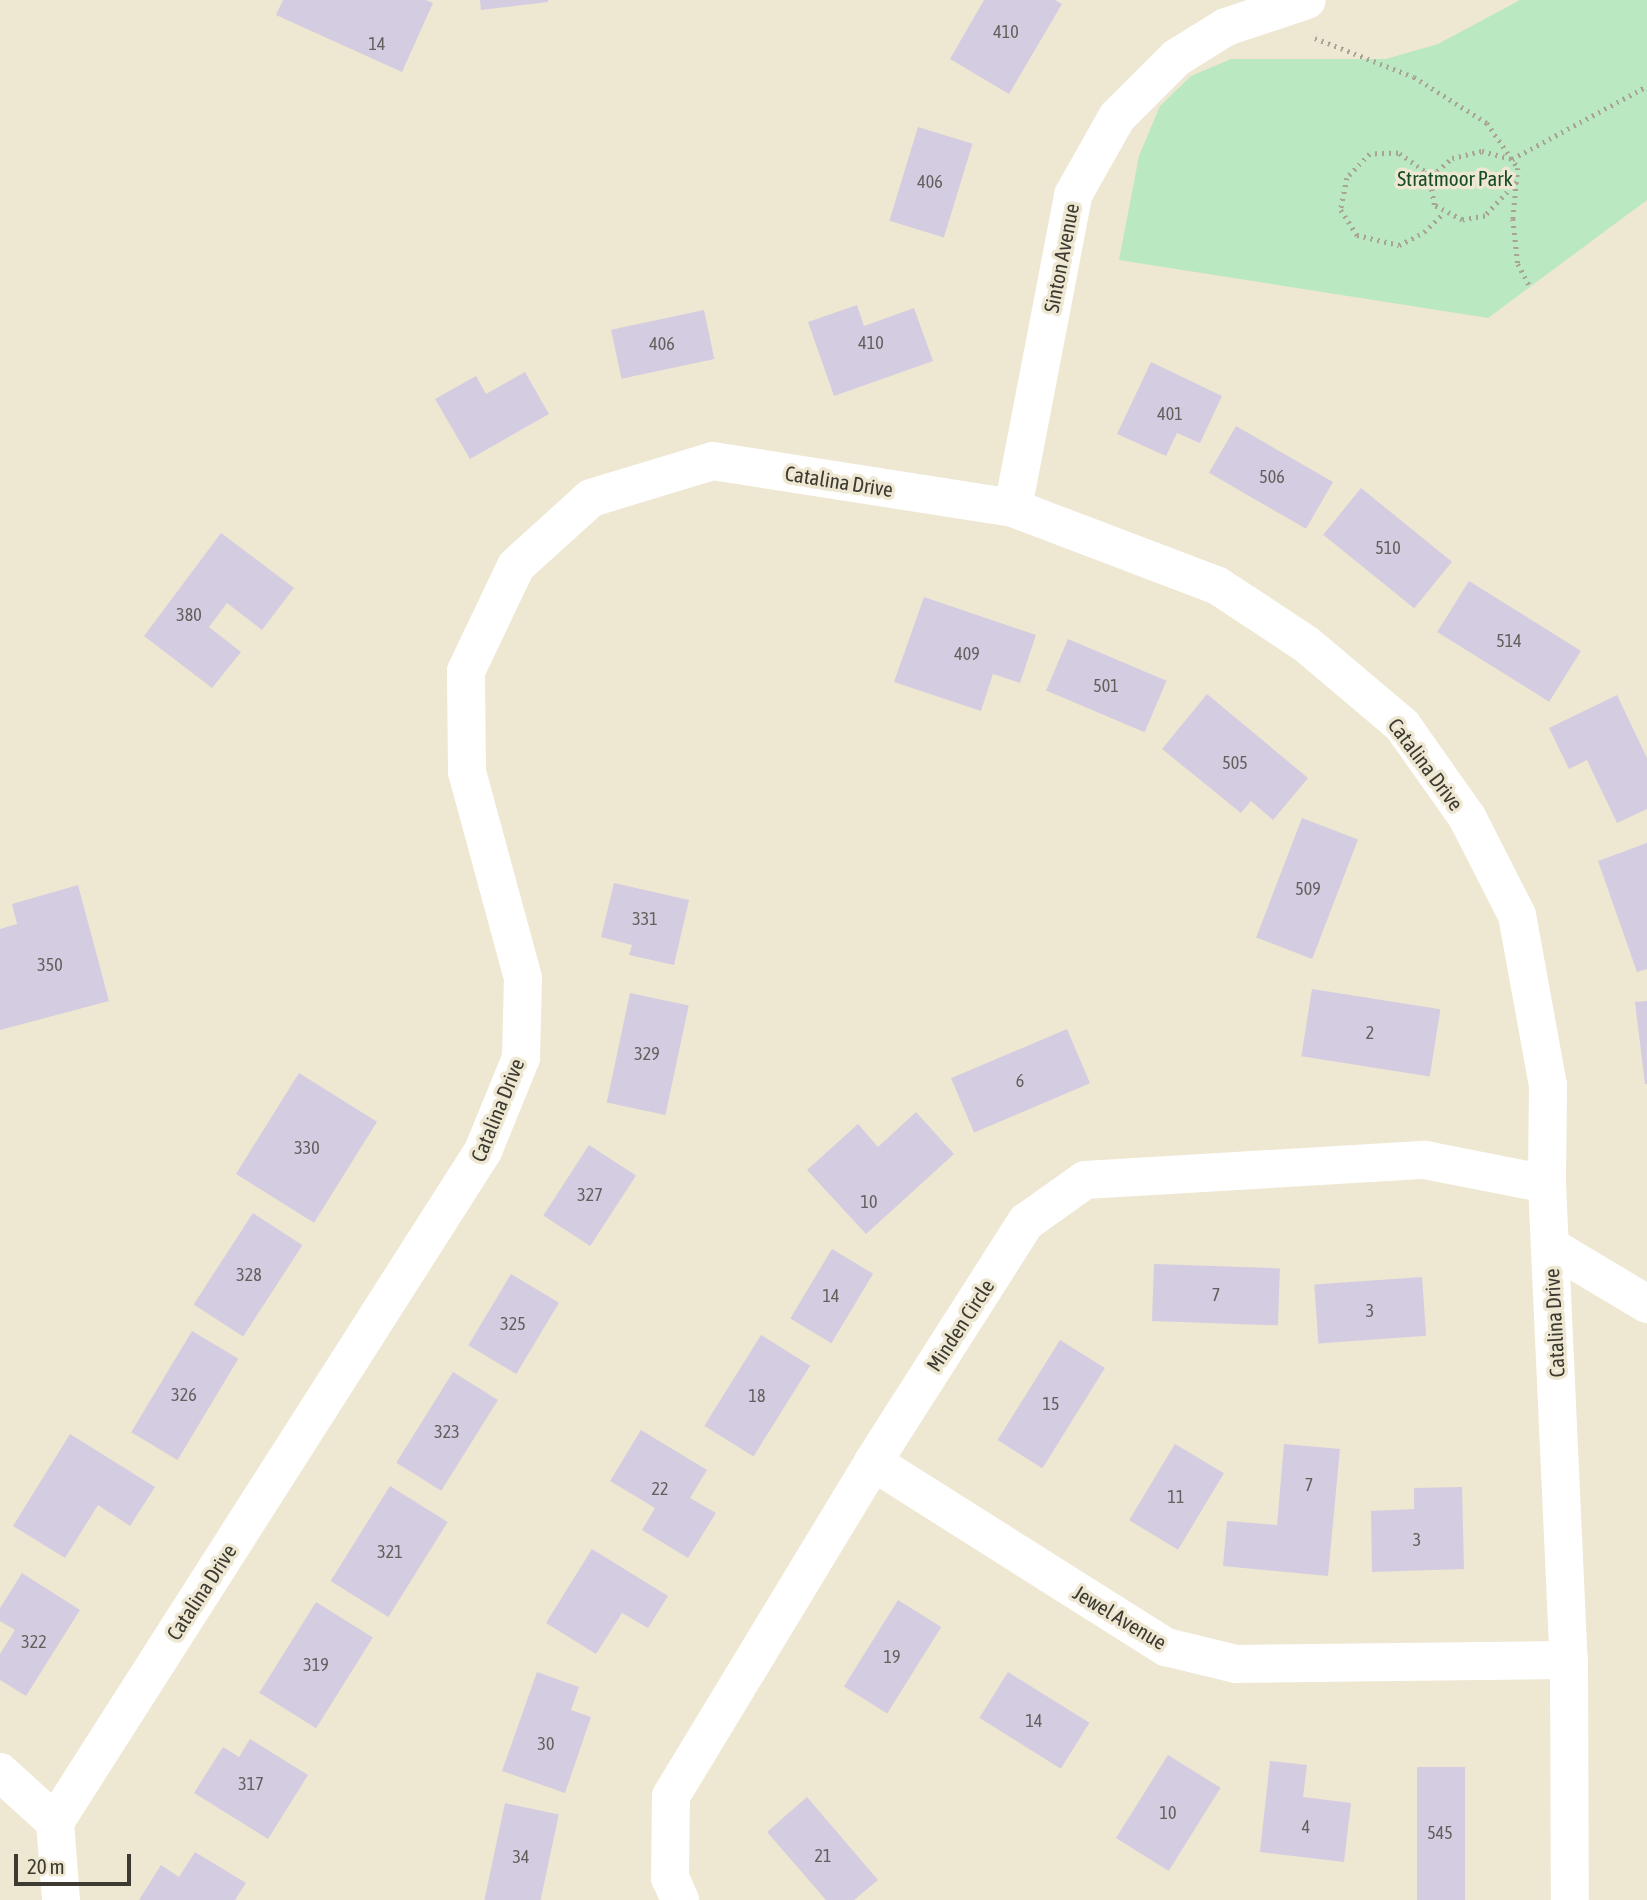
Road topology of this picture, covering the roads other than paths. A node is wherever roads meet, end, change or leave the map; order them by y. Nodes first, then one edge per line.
1 (1307, 0) edge
2 (1013, 508) junction
3 (1547, 1184) junction
4 (1550, 1246) junction
5 (1647, 1304) edge
6 (873, 1462) junction
7 (1569, 1660) junction
8 (0, 1772) edge
9 (55, 1822) junction
10 (61, 1900) edge
11 (680, 1900) edge
12 (1570, 1900) edge

1 - 2 street, Sinton Avenue
2 - 3 street, Catalina Drive
2 - 9 street, Catalina Drive
3 - 4 street, Catalina Drive
3 - 6 street, Minden Circle
4 - 5 street
4 - 7 street, Catalina Drive
6 - 7 street, Jewel Avenue
6 - 11 street, Minden Circle
7 - 12 street, Catalina Drive
8 - 9 street
9 - 10 street

